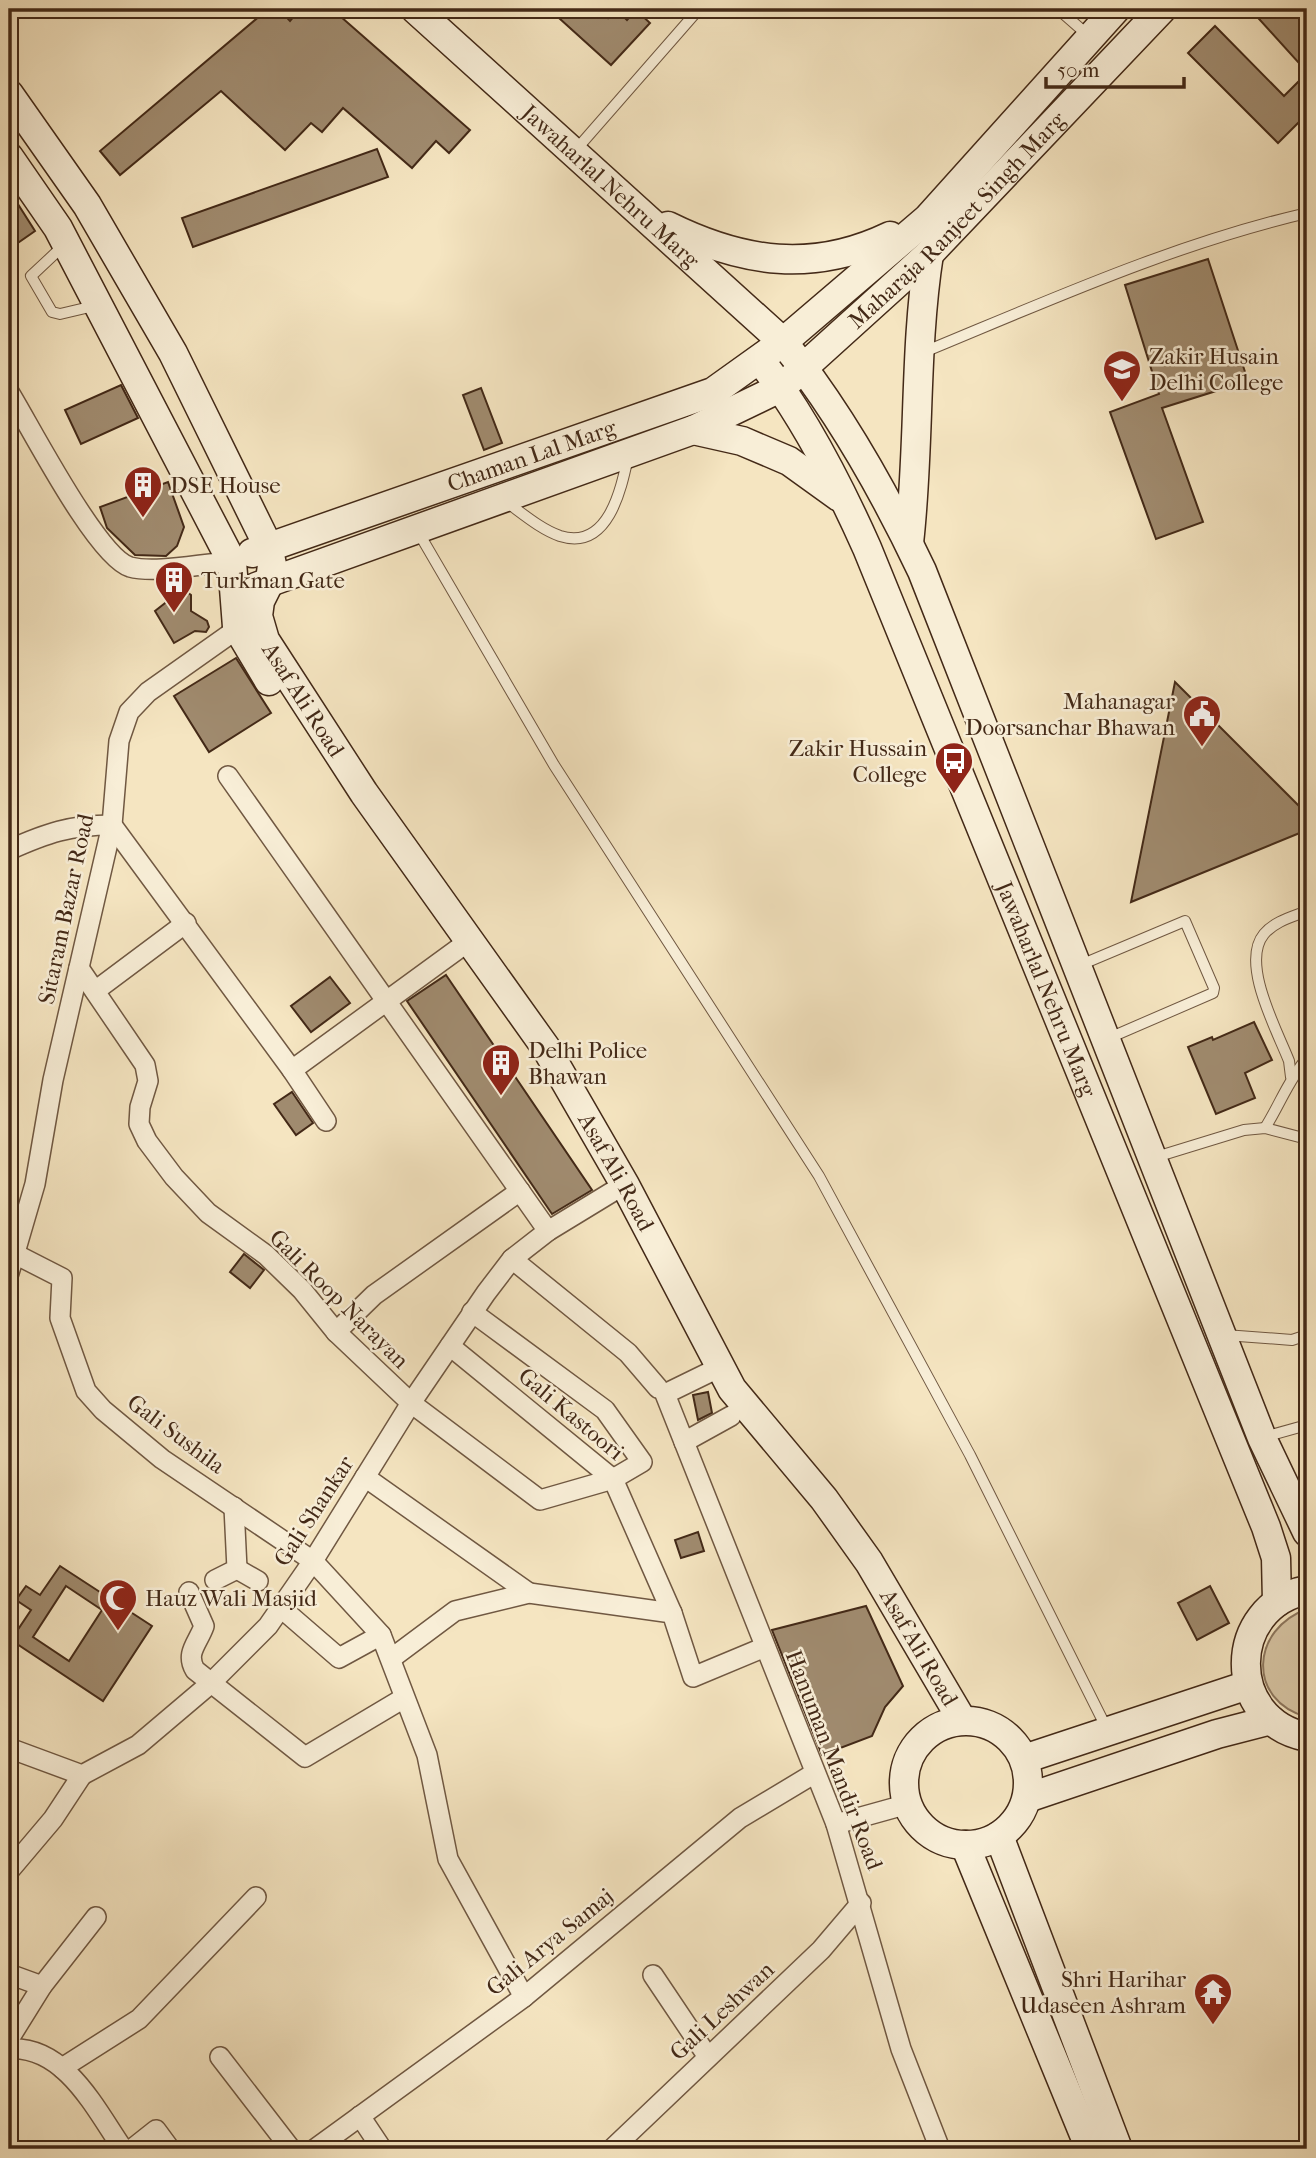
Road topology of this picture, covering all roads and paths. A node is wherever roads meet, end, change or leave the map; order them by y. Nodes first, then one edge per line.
1 (415, 9) edge
2 (699, 9) edge
3 (1116, 9) edge
4 (1162, 9) edge
5 (1062, 10) edge
6 (1090, 37) junction
7 (9, 94) edge
8 (574, 152) junction
9 (9, 157) edge
10 (640, 212) junction
11 (1307, 213) edge
12 (927, 219) junction
13 (66, 243) junction
14 (929, 254) junction
15 (98, 305) junction
16 (783, 342) junction
17 (919, 354) junction
18 (760, 360) junction
19 (804, 368) junction
20 (782, 387) junction
21 (9, 392) edge
22 (694, 430) junction
23 (628, 454) junction
24 (502, 499) junction
25 (847, 503) junction
26 (416, 530) junction
27 (909, 543) junction
28 (268, 546) junction
29 (232, 562) junction
30 (270, 581) junction
31 (233, 595) junction
32 (247, 622) junction
33 (228, 776) dead end
34 (112, 825) junction
35 (9, 850) edge
36 (1307, 911) edge
37 (186, 923) junction
38 (458, 949) junction
39 (1077, 966) junction
40 (79, 968) junction
41 (95, 991) junction
42 (387, 999) junction
43 (1106, 1040) junction
44 (1307, 1058) edge
45 (292, 1070) junction
46 (1291, 1077) junction
47 (326, 1121) dead end
48 (1265, 1128) junction
49 (1307, 1139) edge
50 (1153, 1158) junction
51 (520, 1191) junction
52 (612, 1192) junction
53 (548, 1231) junction
54 (15, 1254) junction
55 (512, 1259) junction
56 (9, 1273) edge
57 (472, 1312) junction
58 (336, 1332) junction
59 (1222, 1335) junction
60 (1307, 1335) edge
61 (450, 1346) junction
62 (708, 1373) junction
63 (661, 1391) junction
64 (411, 1403) junction
65 (731, 1416) junction
66 (1307, 1425) edge
67 (1262, 1438) junction
68 (684, 1442) junction
69 (365, 1477) junction
70 (613, 1479) junction
71 (234, 1507) junction
72 (1307, 1532) edge
73 (313, 1561) junction
74 (237, 1569) junction
75 (215, 1580) dead end
76 (258, 1581) dead end
77 (1307, 1590) edge
78 (189, 1592) dead end
79 (529, 1593) junction
80 (1277, 1602) junction
81 (280, 1607) junction
82 (672, 1613) junction
83 (381, 1635) junction
84 (765, 1647) junction
85 (392, 1658) junction
86 (210, 1684) junction
87 (1248, 1685) junction
88 (404, 1698) junction
89 (1271, 1720) junction
90 (953, 1722) junction
91 (1107, 1730) junction
92 (1307, 1737) edge
93 (9, 1748) edge
94 (1024, 1759) junction
95 (815, 1773) junction
96 (82, 1774) junction
97 (1027, 1798) junction
98 (908, 1804) junction
99 (836, 1825) junction
100 (999, 1836) junction
101 (965, 1845) junction
102 (9, 1871) edge
103 (256, 1897) dead end
104 (861, 1903) junction
105 (96, 1917) dead end
106 (9, 1973) edge
107 (653, 1975) dead end
108 (41, 1986) junction
109 (524, 1997) junction
110 (9, 2039) edge
111 (9, 2049) edge
112 (220, 2057) dead end
113 (708, 2057) junction
114 (62, 2068) junction
115 (360, 2116) junction
116 (123, 2149) edge
117 (132, 2149) edge
118 (170, 2149) edge
119 (291, 2149) edge
120 (315, 2149) edge
121 (382, 2149) edge
122 (612, 2149) edge
123 (940, 2149) edge
124 (1090, 2149) edge
125 (1118, 2149) edge

1 - 8 main road, Jawaharlal Nehru Marg
2 - 8 lane
3 - 6 main road, Maharaja Ranjeet Singh Marg
4 - 14 main road, Maharaja Ranjeet Singh Marg
5 - 6 lane
6 - 12 main road, Maharaja Ranjeet Singh Marg
7 - 28 main road, Asaf Ali Road
8 - 10 main road, Jawaharlal Nehru Marg
9 - 13 main road, Asaf Ali Road
10 - 12 main road
10 - 16 main road, Jawaharlal Nehru Marg
11 - 17 lane
12 - 16 main road, Maharaja Ranjeet Singh Marg
13 - 15 main road, Asaf Ali Road
13 - 15 lane
14 - 17 main road
14 - 19 main road, Maharaja Ranjeet Singh Marg
15 - 29 main road, Asaf Ali Road
16 - 18 main road, Chaman Lal Marg
16 - 19 main road, Jawaharlal Nehru Marg
17 - 27 main road
18 - 20 main road, Jawaharlal Nehru Marg
18 - 28 main road, Chaman Lal Marg
19 - 20 main road
19 - 27 main road, Jawaharlal Nehru Marg
20 - 22 main road
20 - 25 main road, Jawaharlal Nehru Marg
21 - 29 street
22 - 23 main road, Chaman Lal Marg
22 - 25 main road
23 - 24 main road, Chaman Lal Marg
23 - 24 lane
24 - 26 main road, Chaman Lal Marg
25 - 80 main road, Jawaharlal Nehru Marg
26 - 30 main road, Chaman Lal Marg
26 - 91 lane
27 - 39 main road, Jawaharlal Nehru Marg
28 - 29 main road
28 - 30 main road, Asaf Ali Road
29 - 31 main road, Asaf Ali Road
30 - 31 main road
30 - 32 main road, Asaf Ali Road
31 - 32 main road, Asaf Ali Road
32 - 34 street, Sitaram Bazar Road
32 - 38 main road, Asaf Ali Road
32 - 90 main road, Asaf Ali Road
33 - 42 street
34 - 35 street
34 - 37 street
34 - 40 street, Sitaram Bazar Road
36 - 46 lane
37 - 41 street
37 - 45 street
38 - 42 street
38 - 52 main road, Asaf Ali Road
39 - 43 main road, Jawaharlal Nehru Marg
39 - 43 lane
40 - 41 street, Gali Roop Narayan
40 - 54 street, Sitaram Bazar Road
41 - 58 street, Gali Roop Narayan
42 - 45 street
42 - 51 street
43 - 50 main road, Jawaharlal Nehru Marg
44 - 46 lane
45 - 47 street
46 - 48 lane
48 - 49 lane
48 - 50 lane
50 - 59 main road, Jawaharlal Nehru Marg
51 - 53 street
51 - 58 street
52 - 53 street, Gali Shankar
52 - 62 main road, Asaf Ali Road
53 - 55 street, Gali Shankar
54 - 56 street, Sitaram Bazar Road
54 - 71 street, Gali Sushila
55 - 57 street, Gali Shankar
55 - 63 street, Hanuman Mandir Road
57 - 61 street, Gali Shankar
57 - 70 street
58 - 64 street, Gali Roop Narayan
59 - 60 lane
59 - 67 main road, Jawaharlal Nehru Marg
61 - 64 street, Gali Shankar
61 - 70 street, Gali Kastoori
62 - 63 street
62 - 65 main road, Asaf Ali Road
63 - 68 street, Hanuman Mandir Road
64 - 69 street, Gali Shankar
64 - 70 street, Gali Roop Narayan
65 - 68 street
65 - 90 main road, Asaf Ali Road
66 - 67 lane
67 - 72 main road, Jawaharlal Nehru Marg
68 - 84 street, Hanuman Mandir Road
69 - 73 street, Gali Shankar
69 - 79 street
70 - 82 street, Gali Kastoori
71 - 73 street, Gali Sushila
71 - 74 street
73 - 81 street, Gali Shankar
73 - 83 street, Gali Sushila
74 - 75 street
74 - 76 street
77 - 80 main road
78 - 86 street
79 - 82 street
79 - 85 street
80 - 87 main road
81 - 83 street
81 - 86 street, Gali Shankar
82 - 84 street, Gali Kastoori
83 - 85 street, Gali Sushila
84 - 95 street, Hanuman Mandir Road
85 - 88 street, Gali Sushila
86 - 88 street
86 - 96 street, Gali Shankar
87 - 89 main road
87 - 91 main road
88 - 109 street, Gali Sushila
89 - 92 main road
89 - 97 main road
90 - 94 main road
90 - 98 main road
91 - 94 main road
93 - 96 street
94 - 97 main road
95 - 99 street, Hanuman Mandir Road
95 - 109 street, Gali Arya Samaj
96 - 102 street
97 - 100 main road
98 - 99 street
98 - 101 main road
99 - 104 street, Hanuman Mandir Road
100 - 101 main road
100 - 125 main road
101 - 124 main road
103 - 114 street
104 - 113 street, Gali Leshwan
104 - 123 street, Hanuman Mandir Road
105 - 108 street
106 - 108 street
107 - 113 street
108 - 110 street
109 - 115 street, Gali Arya Samaj
111 - 114 street
112 - 119 street
113 - 122 street, Gali Leshwan
114 - 116 street
115 - 120 street, Gali Arya Samaj
115 - 121 street
117 - 118 street

